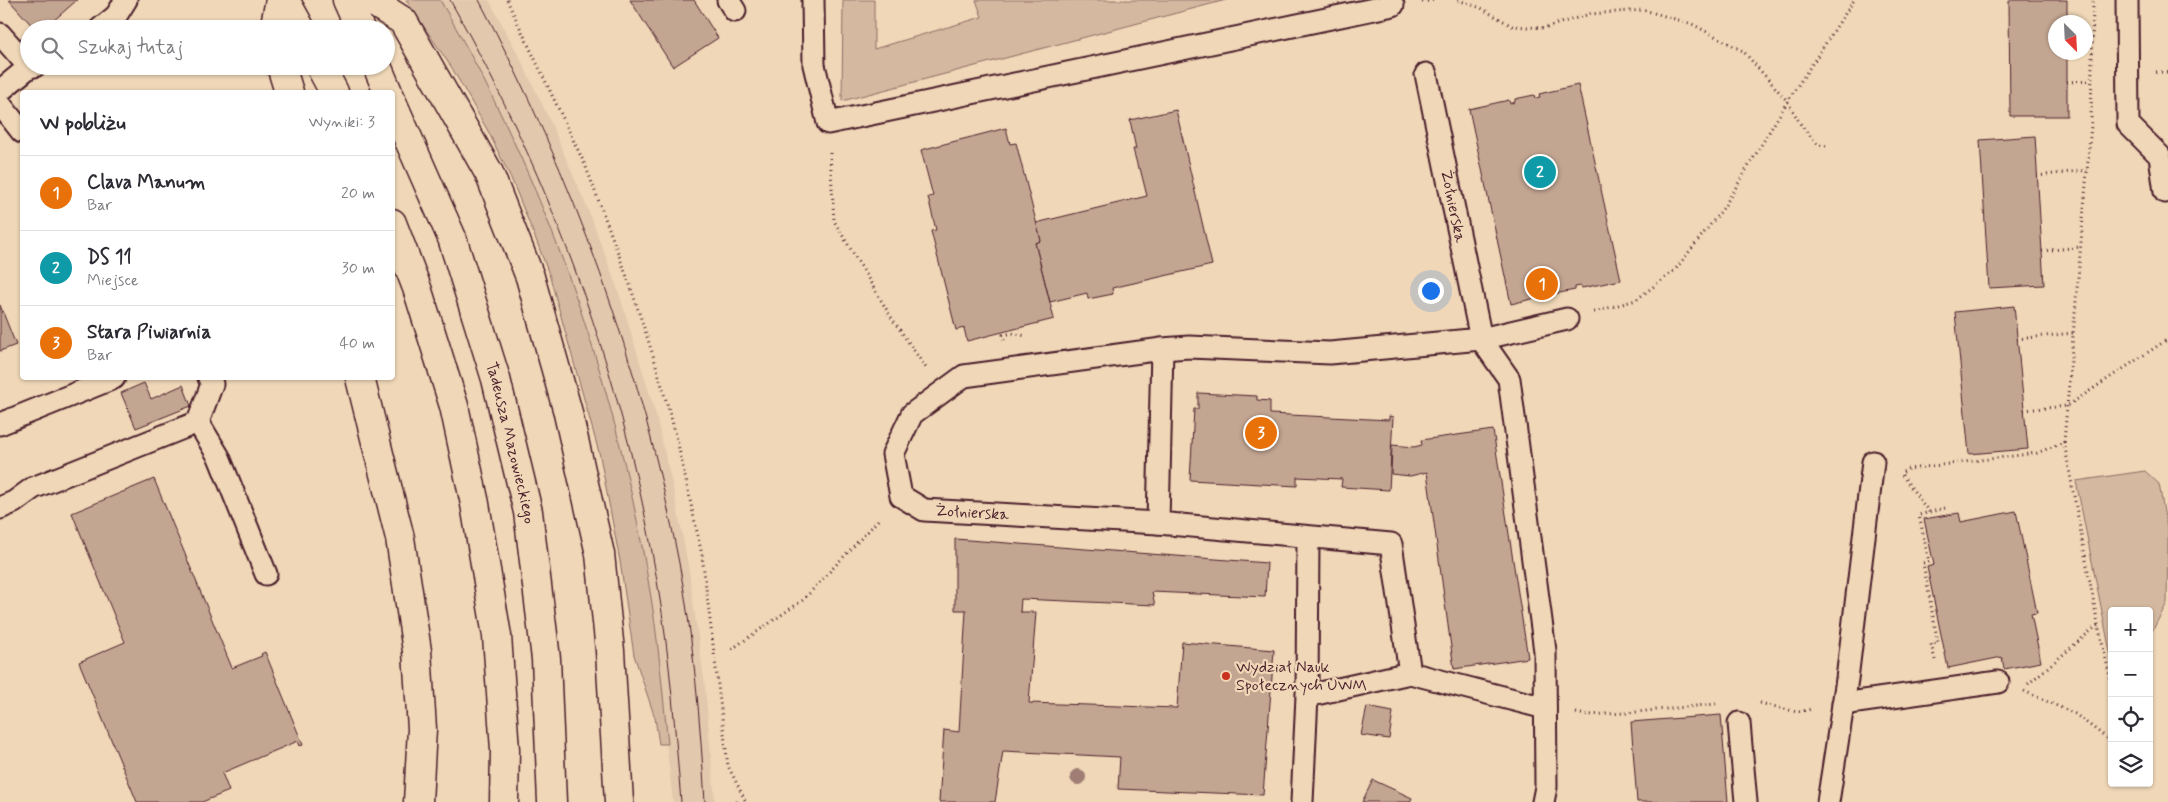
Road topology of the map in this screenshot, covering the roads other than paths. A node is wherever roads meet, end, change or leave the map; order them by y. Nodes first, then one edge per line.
1 (126, 0) edge
2 (280, 0) edge
3 (285, 0) edge
4 (347, 0) edge
5 (370, 0) edge
6 (814, 0) edge
7 (2127, 0) edge
8 (1392, 4) dead end
9 (111, 20) edge
10 (276, 20) edge
11 (295, 20) edge
12 (356, 20) edge
13 (0, 34) edge
14 (20, 55) edge
15 (1426, 74) dead end
16 (21, 75) edge
17 (284, 75) edge
18 (325, 75) edge
19 (381, 75) edge
20 (288, 90) edge
21 (333, 90) edge
22 (387, 90) edge
23 (0, 91) edge
24 (0, 104) edge
25 (395, 109) edge
26 (20, 129) edge
27 (2165, 192) dead end
28 (395, 231) edge
29 (1567, 319) dead end
30 (1481, 339) junction
31 (1162, 349) junction
32 (109, 380) edge
33 (211, 380) edge
34 (360, 380) edge
35 (198, 422) junction
36 (0, 424) edge
37 (1873, 462) dead end
38 (0, 508) edge
39 (1158, 523) junction
40 (1308, 538) junction
41 (266, 574) dead end
42 (1410, 673) junction
43 (1998, 682) dead end
44 (1307, 696) junction
45 (1842, 704) junction
46 (1545, 708) junction
47 (1739, 723) dead end
48 (418, 802) edge
49 (504, 802) edge
50 (552, 802) edge
51 (619, 802) edge
52 (1302, 802) edge
53 (1543, 802) edge
54 (1746, 802) edge
55 (1828, 802) edge

1 - 9 lane
2 - 10 street
3 - 11 street
4 - 12 street
5 - 51 street
6 - 8 lane
7 - 27 lane
13 - 14 lane
15 - 30 lane, Żołnierska
16 - 23 lane
17 - 20 street
18 - 21 street
19 - 22 street
24 - 26 lane
25 - 50 street, Tadeusza Mazowieckiego
28 - 49 street
29 - 30 lane
30 - 31 lane
30 - 46 lane
31 - 39 lane
31 - 39 lane, Żołnierska
32 - 36 lane
33 - 35 lane
34 - 48 street
35 - 38 lane
35 - 41 lane
37 - 45 lane
39 - 40 lane, Żołnierska
40 - 42 lane, Żołnierska
40 - 44 lane
42 - 44 lane
42 - 46 lane
43 - 45 lane
44 - 52 lane
45 - 55 lane
46 - 53 lane
47 - 54 lane

